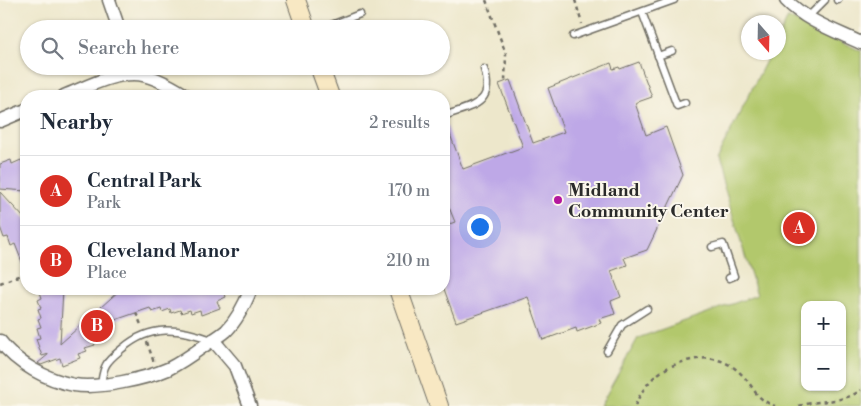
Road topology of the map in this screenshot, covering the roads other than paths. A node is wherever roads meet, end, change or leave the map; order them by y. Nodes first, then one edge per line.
1 (109, 0) edge
2 (296, 0) edge
3 (674, 0) edge
4 (786, 0) edge
5 (825, 0) edge
6 (642, 12) junction
7 (360, 14) dead end
8 (808, 17) junction
9 (116, 20) edge
10 (303, 20) edge
11 (344, 20) edge
12 (572, 36) dead end
13 (861, 44) edge
14 (672, 51) dead end
15 (658, 56) junction
16 (484, 70) dead end
17 (120, 75) edge
18 (146, 75) edge
19 (322, 75) edge
20 (80, 90) edge
21 (178, 90) edge
22 (328, 90) edge
23 (684, 103) dead end
24 (20, 113) edge
25 (450, 114) edge
26 (0, 121) edge
27 (712, 247) dead end
28 (729, 278) dead end
29 (249, 295) edge
30 (400, 295) edge
31 (647, 309) dead end
32 (213, 340) junction
33 (0, 341) edge
34 (607, 351) dead end
35 (101, 384) junction
36 (250, 406) edge
37 (439, 406) edge

1 - 9 street
2 - 10 street
3 - 6 lane
4 - 8 street
5 - 8 lane
6 - 12 lane
6 - 15 lane
7 - 11 lane
8 - 13 street
14 - 15 lane
15 - 23 lane
16 - 25 lane
17 - 20 street
18 - 21 street
19 - 22 street
24 - 26 street
27 - 28 lane
29 - 32 street
30 - 37 street
31 - 34 lane
32 - 35 street
32 - 35 lane
32 - 36 street
33 - 35 street

